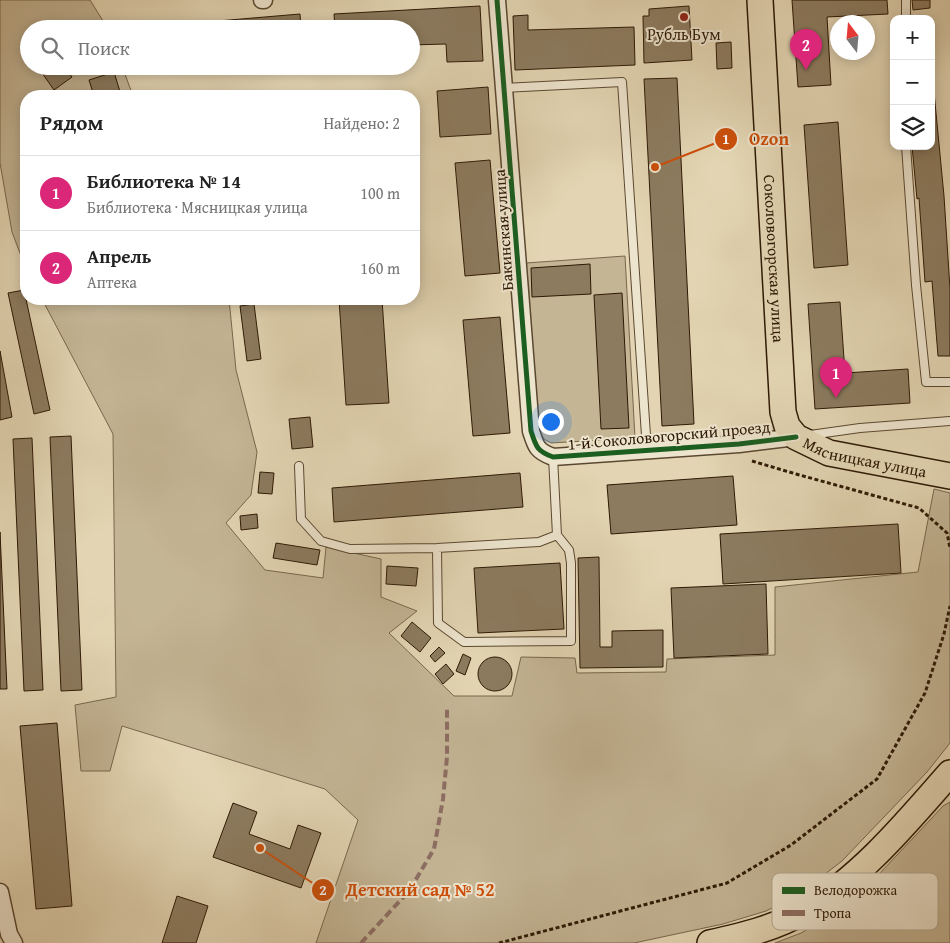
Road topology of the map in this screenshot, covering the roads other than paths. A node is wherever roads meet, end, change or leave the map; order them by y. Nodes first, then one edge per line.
1 (497, 0) edge
2 (760, 0) edge
3 (906, 0) edge
4 (906, 15) edge
5 (505, 88) junction
6 (906, 150) edge
7 (950, 382) edge
8 (950, 421) edge
9 (791, 431) junction
10 (647, 450) junction
11 (549, 455) junction
12 (299, 466) dead end
13 (950, 476) edge
14 (557, 535) junction
15 (437, 548) junction
16 (950, 773) edge
17 (856, 873) edge
18 (0, 892) edge
19 (772, 925) edge
20 (8, 938) edge
21 (710, 943) edge

1 - 5 street, Бакинская улица
2 - 9 main road, Соколовогорская улица
3 - 4 lane
5 - 10 lane
5 - 11 street, Бакинская улица
6 - 7 lane
8 - 9 lane, 1-й Соколовогорский проезд
9 - 10 street, 1-й Соколовогорский проезд
9 - 13 main road, Мясницкая улица
10 - 11 street, 1-й Соколовогорский проезд
11 - 14 lane
12 - 15 lane
14 - 15 lane
14 - 15 lane
16 - 17 main road
18 - 20 street
19 - 21 main road

